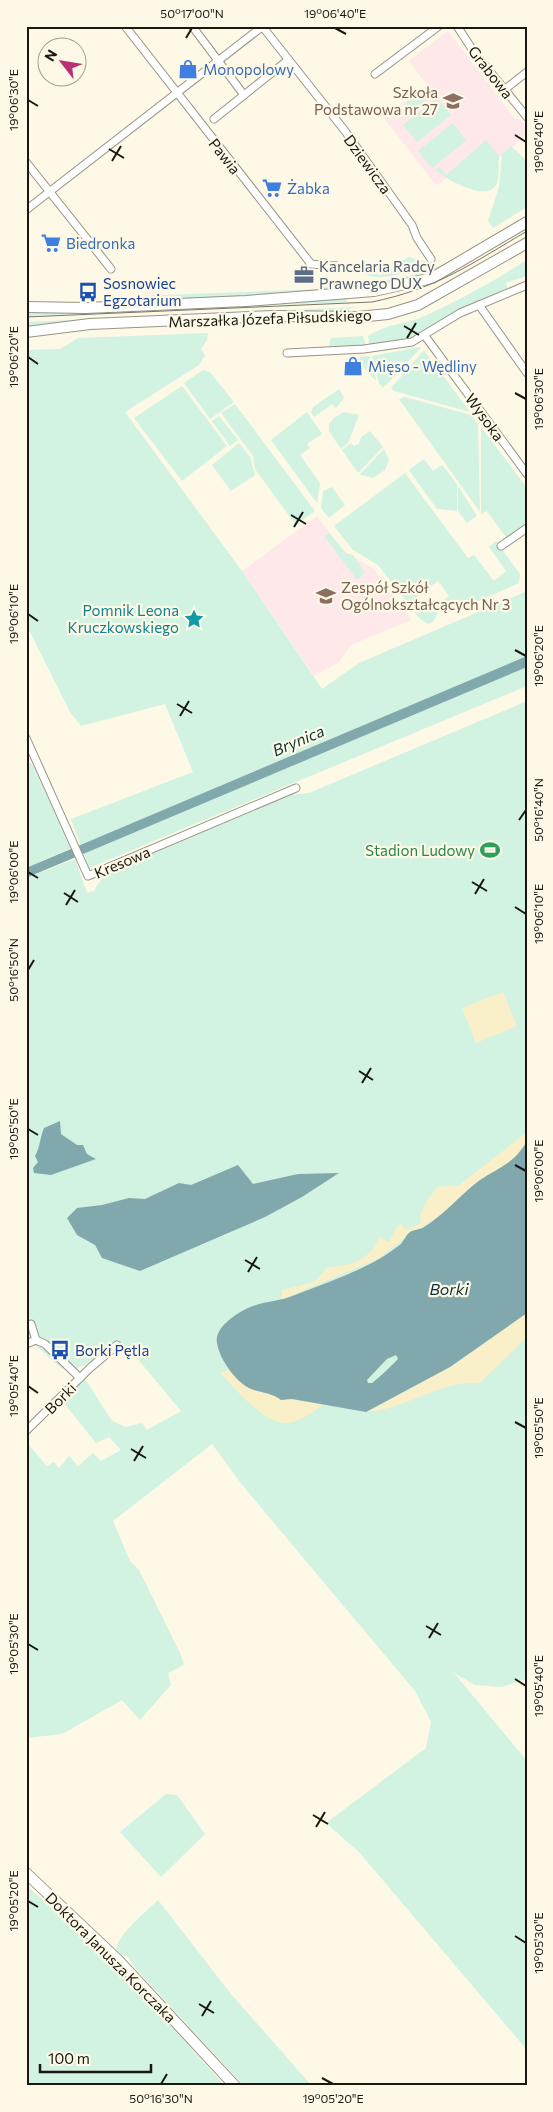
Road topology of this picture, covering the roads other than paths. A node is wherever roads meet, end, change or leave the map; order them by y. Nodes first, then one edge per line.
1 (125, 26) edge
2 (192, 26) edge
3 (262, 26) edge
4 (439, 26) edge
5 (457, 26) edge
6 (288, 60) junction
7 (218, 61) junction
8 (527, 72) edge
9 (375, 74) dead end
10 (504, 90) junction
11 (176, 93) junction
12 (244, 95) junction
13 (527, 117) edge
14 (214, 119) dead end
15 (26, 162) edge
16 (50, 192) junction
17 (26, 210) edge
18 (527, 222) edge
19 (527, 243) edge
20 (431, 259) dead end
21 (337, 266) dead end
22 (111, 269) dead end
23 (527, 285) edge
24 (479, 305) junction
25 (26, 307) edge
26 (26, 332) edge
27 (424, 336) junction
28 (287, 353) dead end
29 (527, 373) edge
30 (527, 474) edge
31 (527, 528) edge
32 (502, 546) dead end
33 (26, 738) edge
34 (29, 749) edge
35 (296, 788) dead end
36 (31, 1324) dead end
37 (36, 1340) junction
38 (26, 1344) edge
39 (118, 1345) dead end
40 (80, 1378) junction
41 (26, 1431) edge
42 (26, 1873) edge
43 (235, 2086) edge

1 - 11 street, Pawia
2 - 7 street
3 - 6 street, Dziewicza
3 - 7 street
4 - 9 street
5 - 10 street, Grabowa
6 - 12 street
6 - 20 street, Dziewicza
7 - 11 street
7 - 12 street
8 - 10 street
10 - 13 street, Grabowa
11 - 16 street
11 - 21 street, Pawia
12 - 14 street
15 - 16 street
16 - 17 street
16 - 22 street
18 - 25 main road, Marszałka Józefa Piłsudskiego
19 - 26 main road, Marszałka Józefa Piłsudskiego
23 - 24 street
24 - 27 street
24 - 29 street
27 - 28 street
27 - 30 street, Wysoka
31 - 32 street
33 - 34 street, Kresowa
34 - 35 street, Kresowa
36 - 37 street
37 - 38 street
37 - 40 street
39 - 40 street, Borki
40 - 41 street, Borki
42 - 43 main road, Doktora Janusza Korczaka

